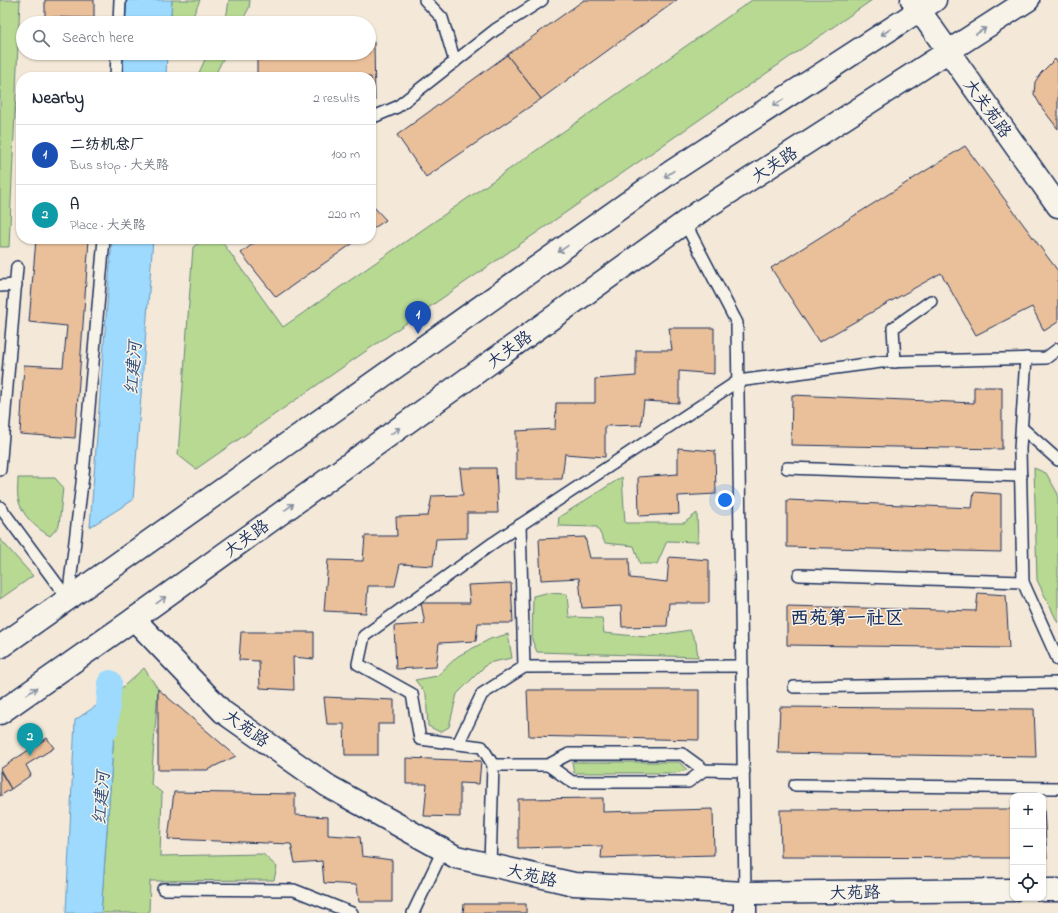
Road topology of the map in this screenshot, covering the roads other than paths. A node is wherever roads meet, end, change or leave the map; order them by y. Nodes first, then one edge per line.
1 (120, 0) edge
2 (425, 0) edge
3 (542, 0) edge
4 (1028, 0) edge
5 (922, 4) edge
6 (119, 16) edge
7 (948, 52) junction
8 (117, 60) edge
9 (455, 62) junction
10 (116, 72) edge
11 (376, 116) edge
12 (1058, 206) edge
13 (685, 223) junction
14 (104, 244) edge
15 (17, 267) dead end
16 (16, 285) junction
17 (0, 286) edge
18 (931, 301) dead end
19 (1058, 349) edge
20 (1026, 358) junction
21 (895, 362) junction
22 (738, 381) junction
23 (1022, 428) junction
24 (1, 453) edge
25 (1058, 460) edge
26 (786, 468) dead end
27 (0, 470) edge
28 (1021, 476) junction
29 (0, 506) edge
30 (520, 525) junction
31 (799, 575) dead end
32 (1023, 582) junction
33 (68, 599) junction
34 (134, 619) junction
35 (0, 647) edge
36 (1058, 660) edge
37 (742, 666) junction
38 (524, 667) junction
39 (1058, 683) edge
40 (794, 687) dead end
41 (0, 713) edge
42 (458, 744) junction
43 (493, 765) junction
44 (548, 765) junction
45 (704, 770) junction
46 (744, 771) junction
47 (795, 786) dead end
48 (1058, 788) edge
49 (443, 850) junction
50 (490, 865) junction
51 (163, 889) dead end
52 (1010, 890) edge
53 (1046, 890) edge
54 (1058, 890) edge
55 (745, 903) edge
56 (352, 913) edge
57 (413, 913) edge

1 - 6 lane
2 - 9 lane
3 - 9 lane
7 -> 4 main road, 大关路
5 - 7 main road, 大关苑路
5 -> 33 main road
7 - 12 main road, 大关苑路
7 - 13 main road, 大关路
8 - 10 lane
9 - 11 lane
13 - 22 lane
34 -> 13 main road, 大关路
14 - 33 lane
15 - 16 lane
16 - 17 lane
16 - 24 lane
18 - 21 lane
19 - 20 lane
20 - 21 lane
20 - 23 lane
21 - 22 lane
22 - 30 lane
22 - 37 lane
23 - 25 lane
23 - 28 lane
24 - 27 lane
26 - 28 lane
28 - 32 lane
29 - 33 lane
30 - 38 lane
30 - 42 lane
31 - 32 lane
32 - 36 lane
33 - 35 main road
41 -> 34 main road, 大关路
34 - 49 main road, 大苑路
37 - 38 lane
37 - 46 lane
38 - 42 lane
39 - 40 lane
42 - 43 lane
43 - 44 lane
43 - 50 lane
44 - 45 lane
44 - 45 lane
45 - 46 lane
46 - 55 lane
47 - 48 lane
49 - 50 main road, 大苑路
49 - 57 lane
50 - 55 main road, 大苑路
51 - 56 lane
52 - 55 main road, 大苑路
53 - 54 main road

